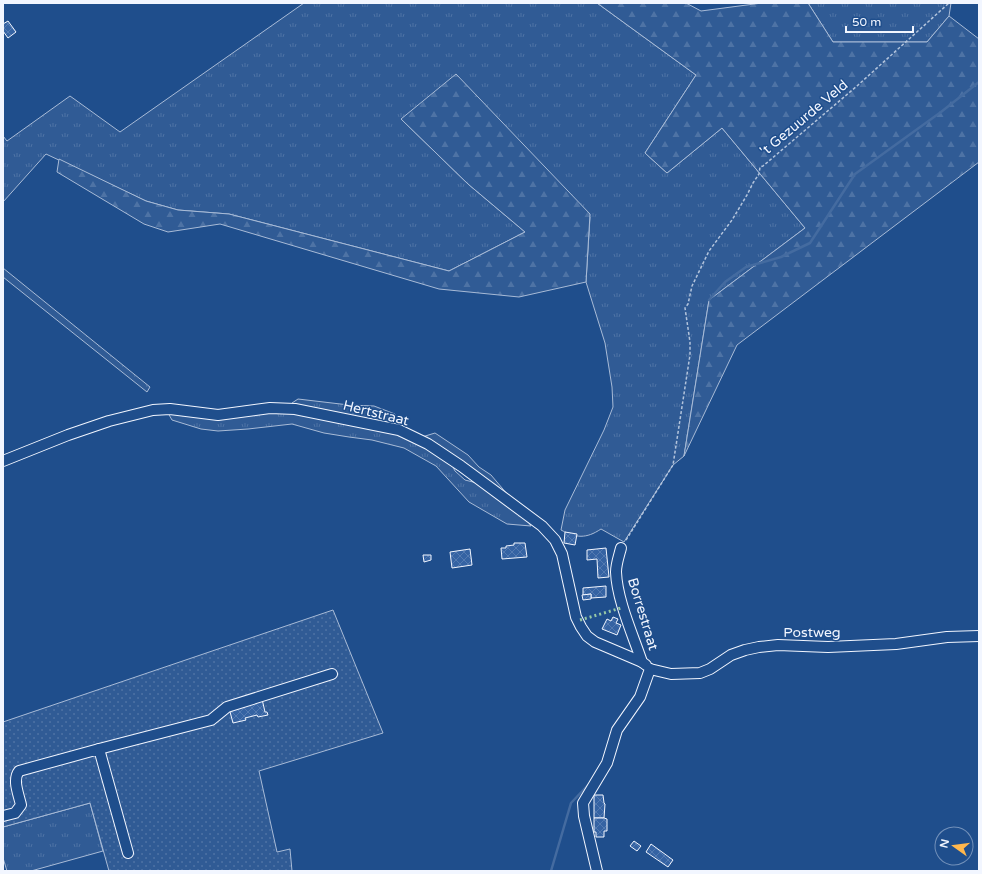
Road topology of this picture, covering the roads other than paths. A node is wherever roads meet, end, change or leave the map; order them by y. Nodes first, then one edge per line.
1 (3, 461) edge
2 (620, 548) road end
3 (979, 636) edge
4 (642, 662) junction
5 (650, 669) junction
6 (332, 674) dead end
7 (99, 749) junction
8 (3, 816) edge
9 (128, 853) dead end
10 (597, 871) edge

1 - 4 street, Hertstraat
2 - 4 street, Borrestraat
3 - 5 street, Postweg
4 - 5 street, Borrestraat
5 - 10 street, Borrestraat
6 - 7 street
7 - 8 street
7 - 9 street

